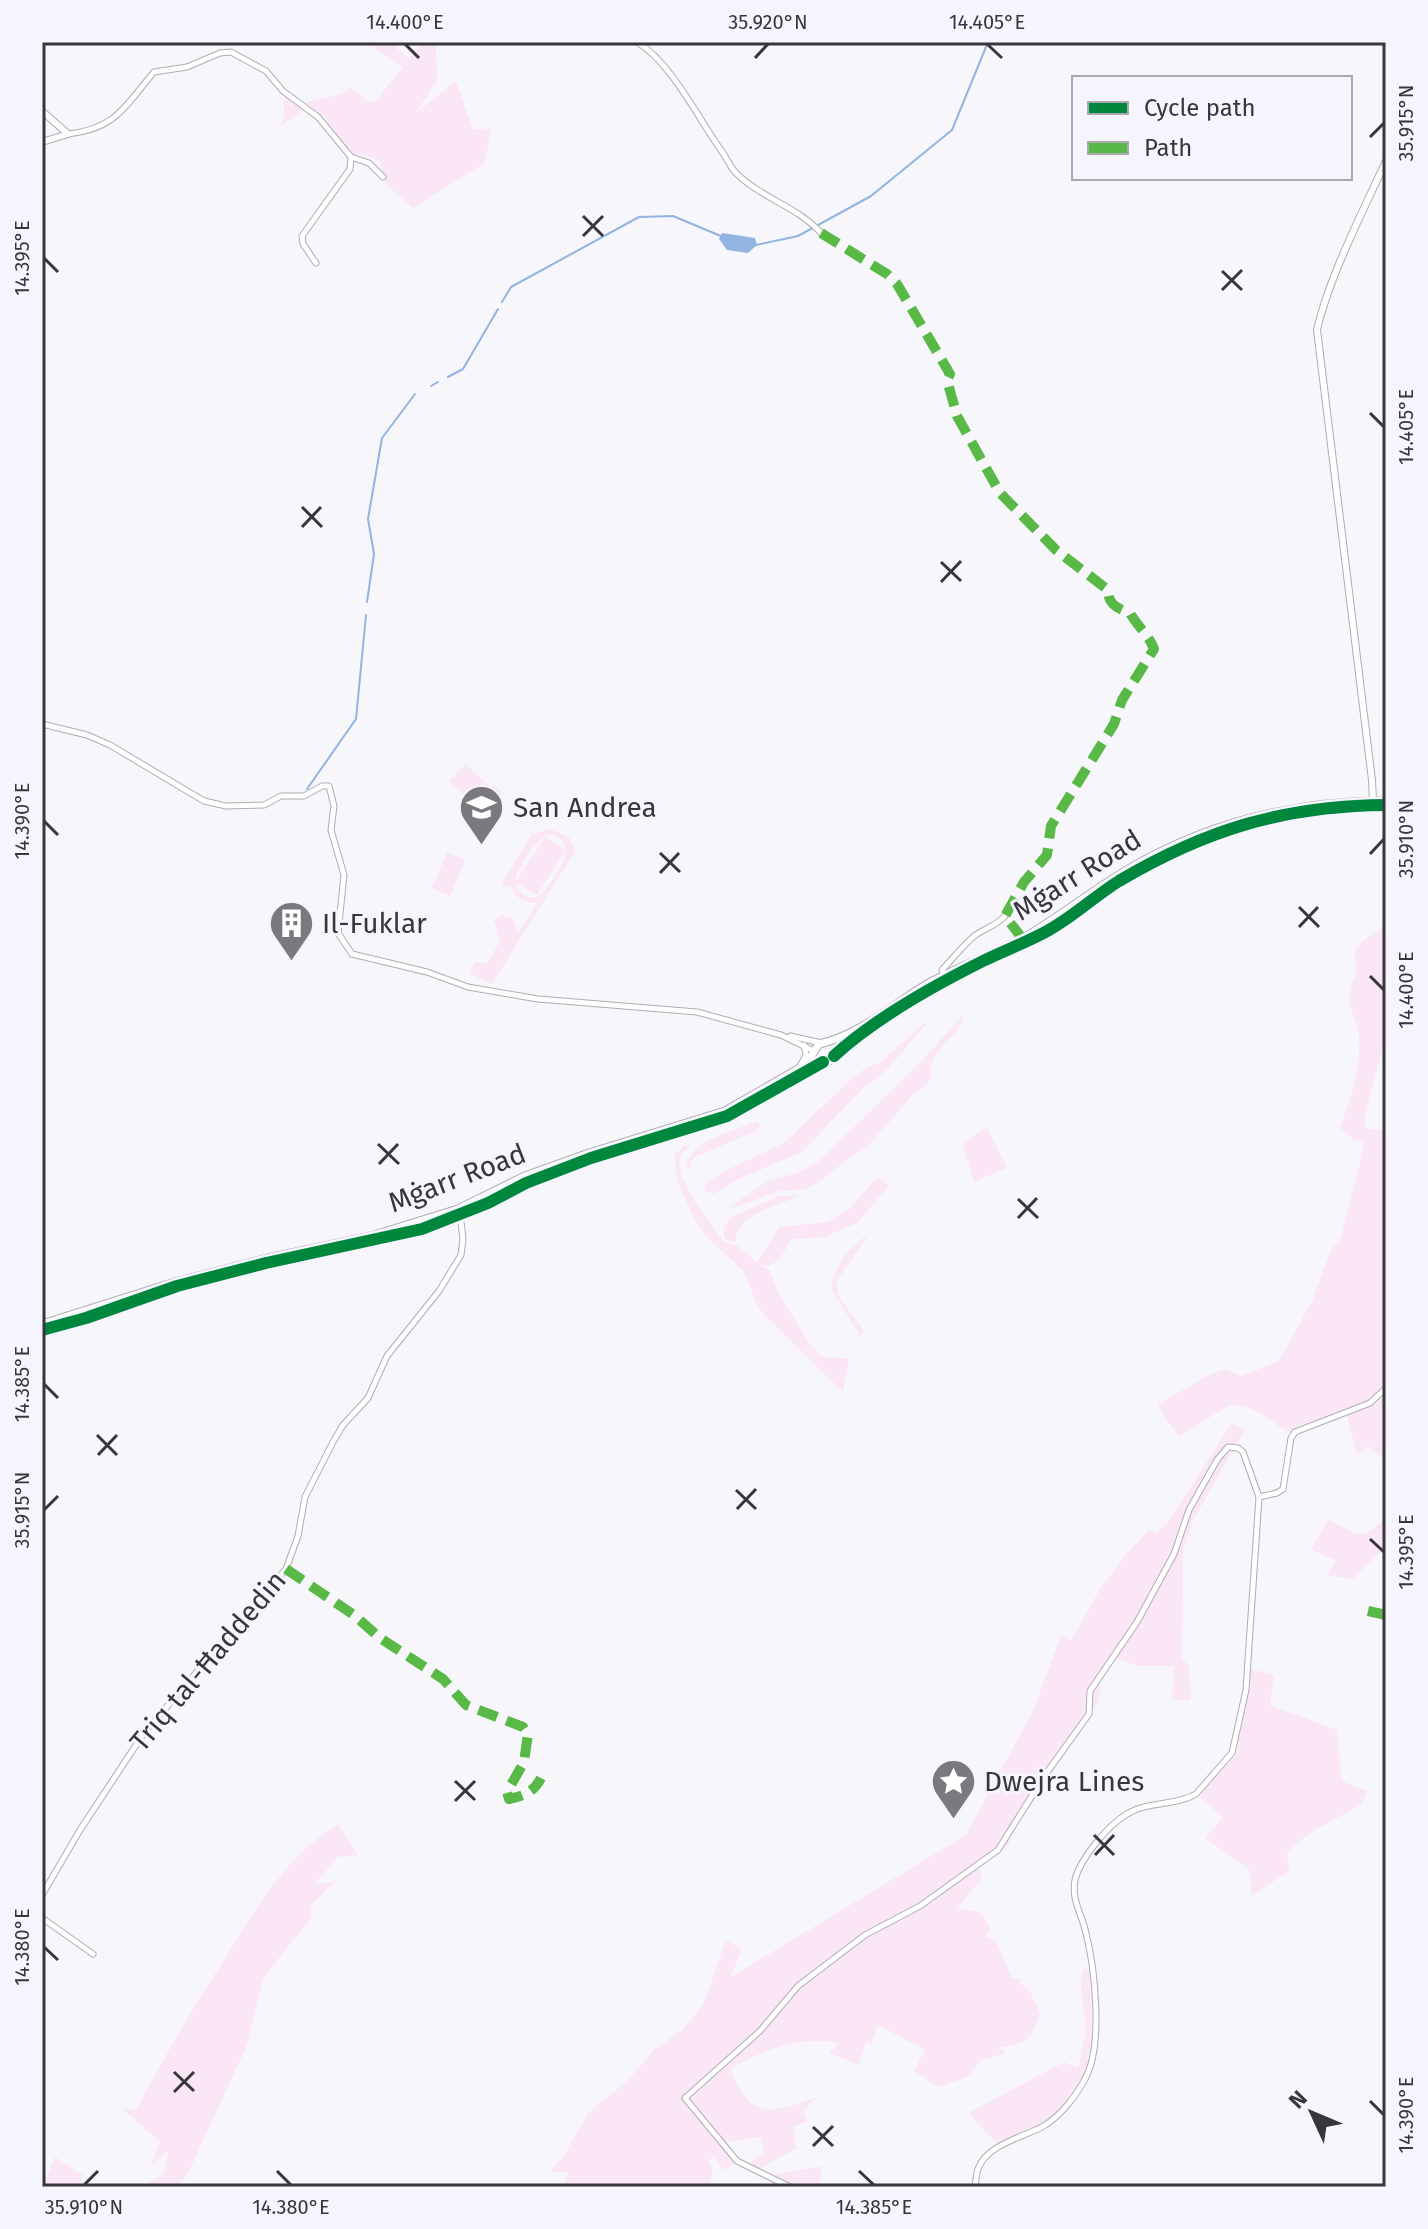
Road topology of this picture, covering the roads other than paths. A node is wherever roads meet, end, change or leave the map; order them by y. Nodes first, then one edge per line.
1 (637, 42) edge
2 (42, 111) edge
3 (68, 134) junction
4 (42, 142) edge
5 (351, 157) junction
6 (1386, 161) edge
7 (383, 177) dead end
8 (821, 233) dead end
9 (316, 263) dead end
10 (42, 724) edge
11 (1373, 801) junction
12 (1386, 803) edge
13 (1005, 916) dead end
14 (944, 975) junction
15 (781, 1035) junction
16 (826, 1043) junction
17 (804, 1045) junction
18 (814, 1052) junction
19 (834, 1056) junction
20 (823, 1062) junction
21 (798, 1069) junction
22 (460, 1214) junction
23 (42, 1327) edge
24 (1386, 1388) edge
25 (1261, 1496) junction
26 (42, 1895) edge
27 (42, 1918) edge
28 (93, 1954) dead end
29 (790, 2187) edge
30 (975, 2187) edge

1 - 8 street
2 - 3 street
3 - 4 street
3 - 5 street
5 - 7 street
5 - 9 street
6 - 11 street
10 - 15 street
11 - 12 main road, Mġarr Road
11 - 14 main road, Mġarr Road
12 - 19 main road, Mġarr Road
13 - 14 street
14 - 16 main road, Mġarr Road
15 - 16 street
15 - 17 street
16 - 18 main road, Mġarr Road
16 - 19 main road
17 - 18 street
17 - 21 street
18 - 20 main road
18 - 21 main road, Mġarr Road
19 - 20 main road, Mġarr Road
20 - 22 main road, Mġarr Road
21 - 23 main road, Mġarr Road
22 - 23 main road, Mġarr Road
22 - 26 street, Triq tal-Ħaddedin
24 - 25 street
25 - 29 street
25 - 30 street
27 - 28 street

